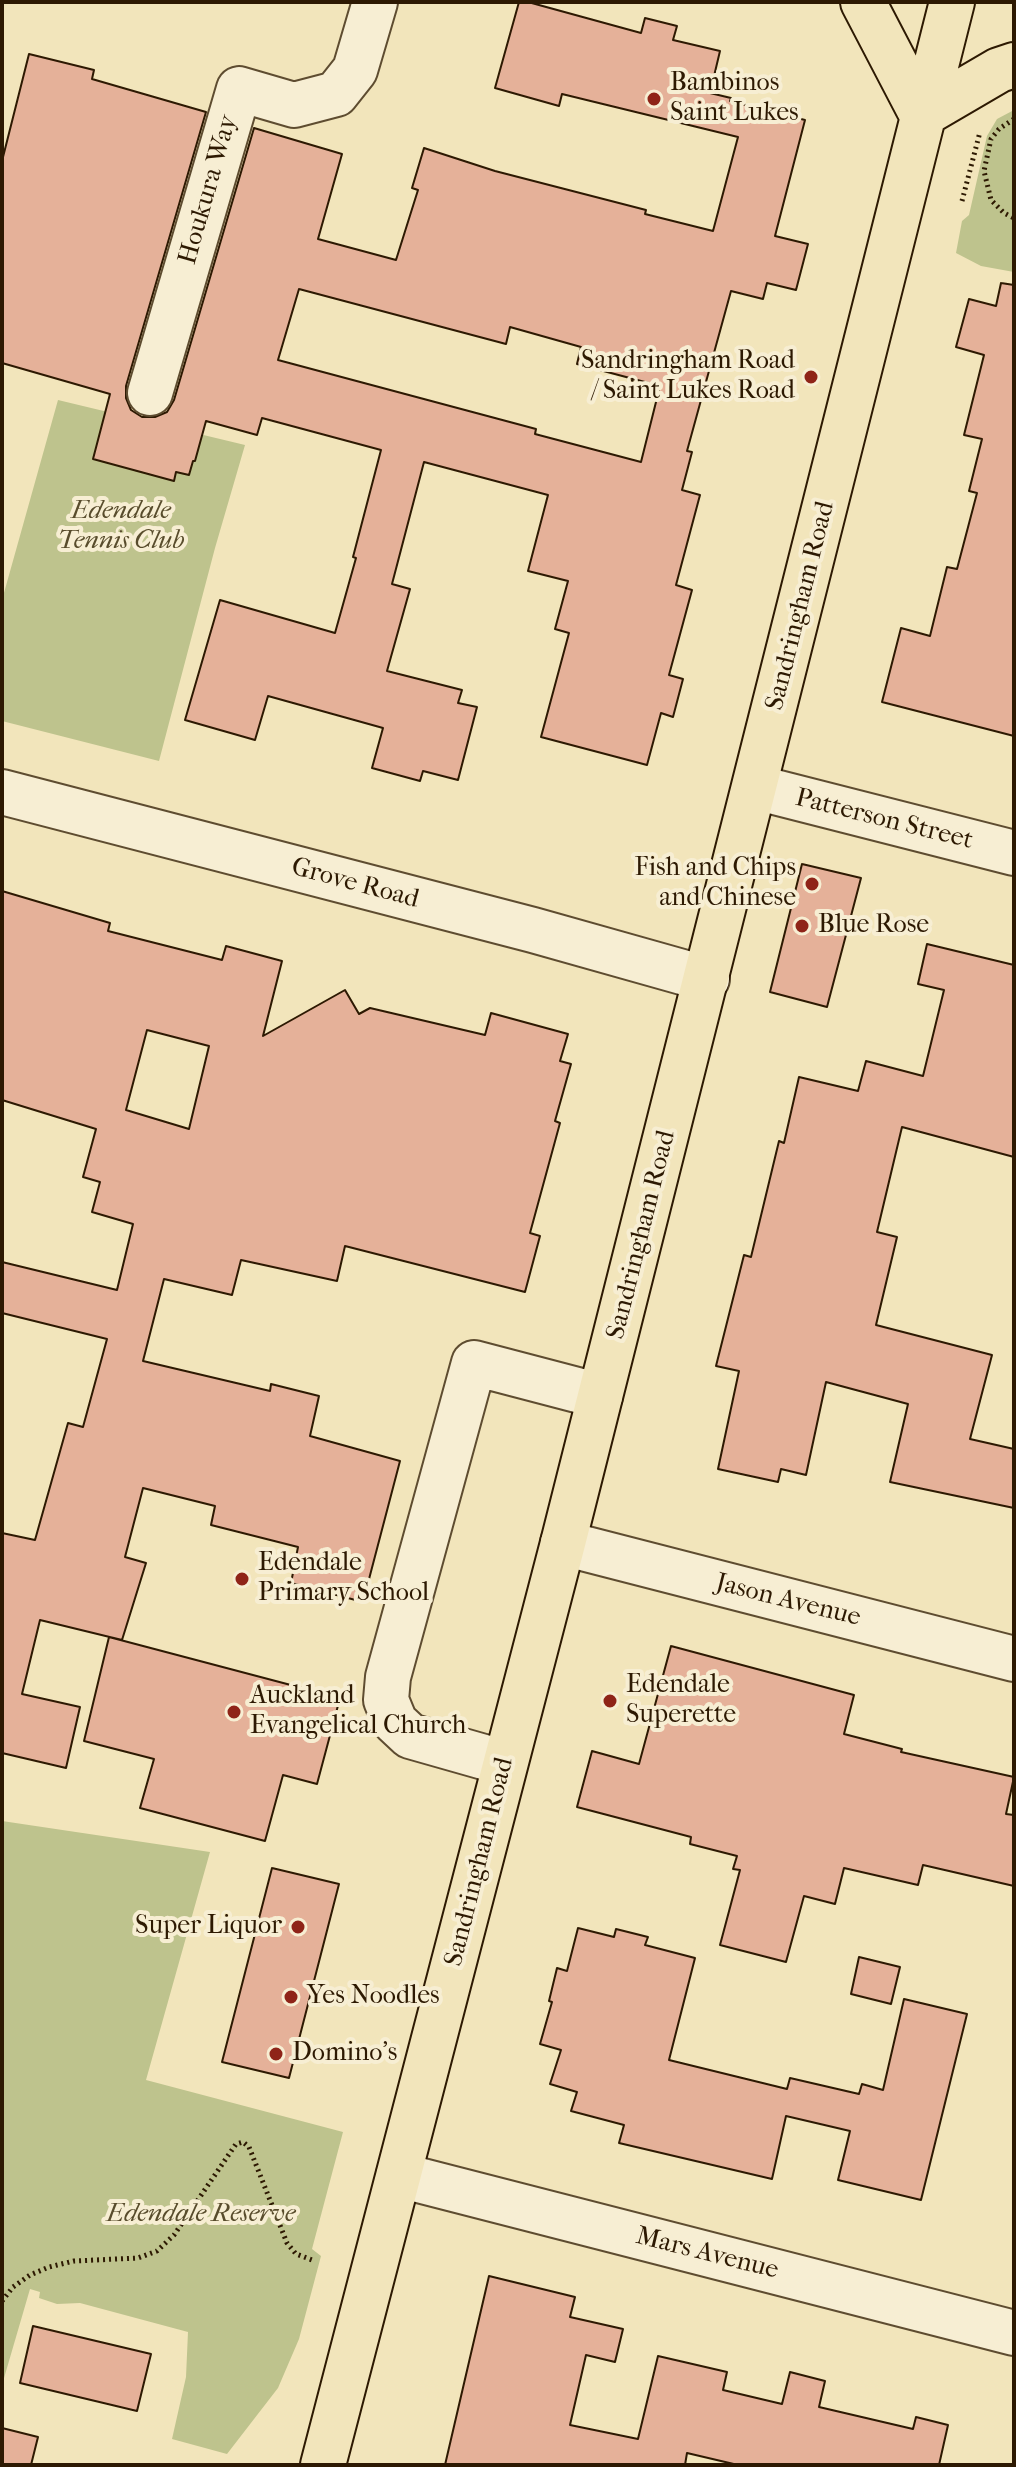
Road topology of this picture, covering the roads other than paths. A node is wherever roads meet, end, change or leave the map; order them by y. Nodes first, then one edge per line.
1 (375, 2) edge
2 (863, 2) edge
3 (952, 2) edge
4 (1014, 65) edge
5 (922, 115) junction
6 (150, 393) dead end
7 (755, 787) junction
8 (2, 792) edge
9 (1014, 853) edge
10 (707, 979) junction
11 (600, 1396) junction
12 (563, 1543) junction
13 (1014, 1659) edge
14 (505, 1763) junction
15 (399, 2175) junction
16 (1014, 2333) edge
17 (323, 2465) edge

1 - 6 street, Houkura Way
2 - 5 main road
3 - 5 main road, Sandringham Road
4 - 5 main road
5 - 7 main road, Sandringham Road
7 - 9 street, Patterson Street
7 - 10 main road, Sandringham Road
8 - 10 street, Grove Road
10 - 11 main road, Sandringham Road
11 - 12 main road, Sandringham Road
11 - 14 street
12 - 13 street, Jason Avenue
12 - 14 main road, Sandringham Road
14 - 15 main road, Sandringham Road
15 - 16 street, Mars Avenue
15 - 17 main road, Sandringham Road

